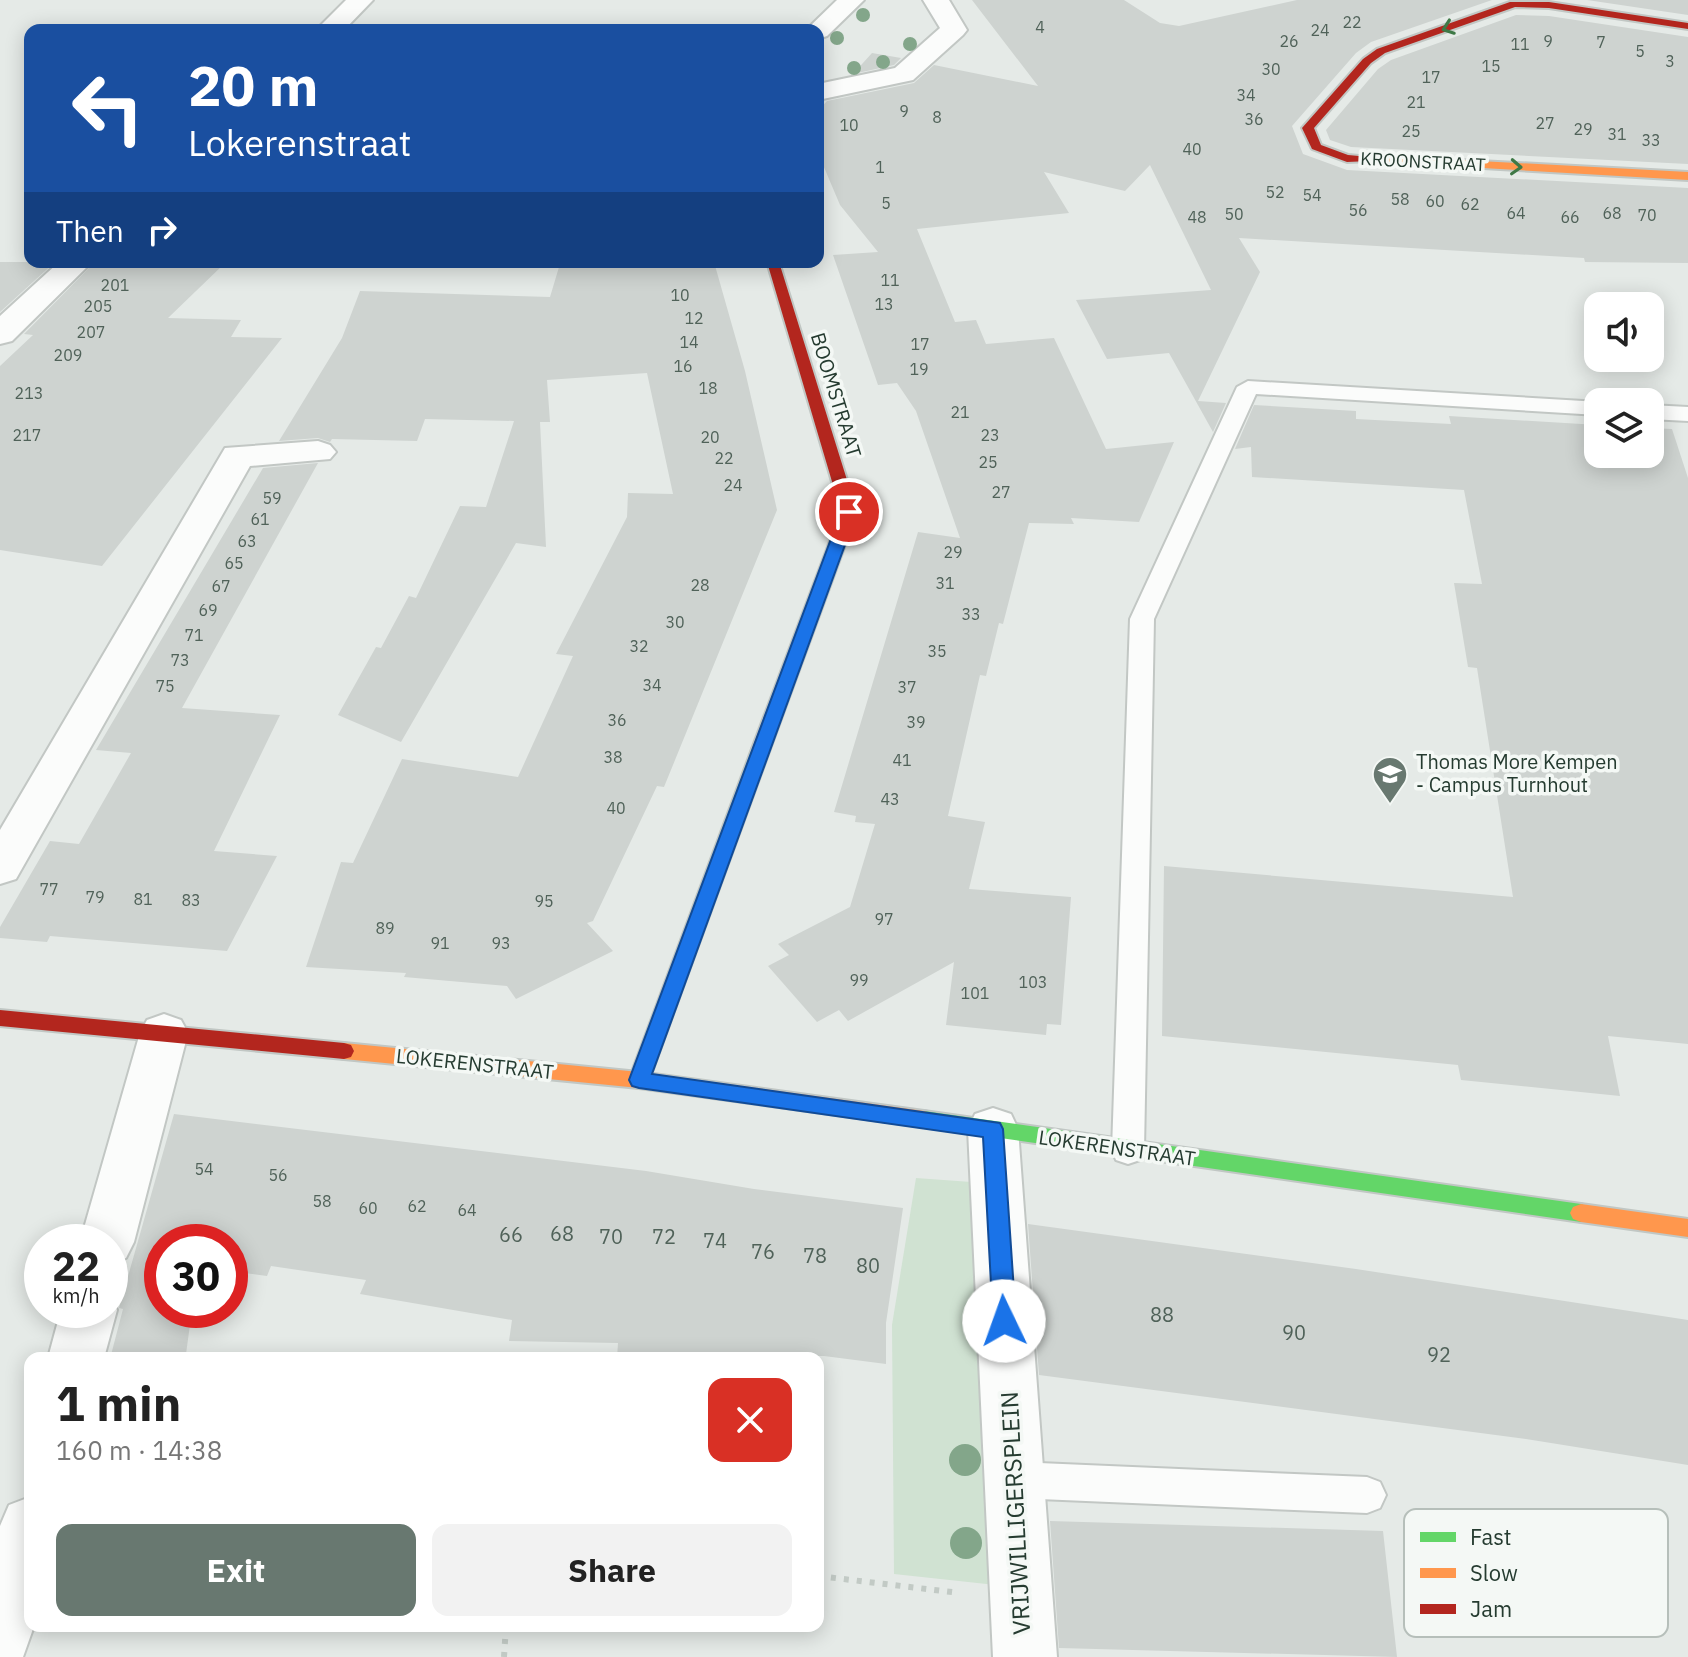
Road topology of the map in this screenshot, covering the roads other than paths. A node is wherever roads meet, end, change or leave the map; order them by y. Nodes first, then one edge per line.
1 (361, 0) edge
2 (852, 0) edge
3 (935, 0) edge
4 (335, 24) edge
5 (824, 26) edge
6 (1688, 26) edge
7 (824, 91) edge
8 (1688, 176) edge
9 (71, 268) edge
10 (775, 268) edge
11 (0, 334) edge
12 (1584, 407) edge
13 (1664, 413) edge
14 (1688, 414) edge
15 (318, 452) dead end
16 (0, 868) edge
17 (0, 1018) edge
18 (164, 1033) junction
19 (639, 1080) junction
20 (993, 1129) junction
21 (1128, 1150) junction
22 (112, 1224) edge
23 (1688, 1228) edge
24 (84, 1328) edge
25 (78, 1352) edge
26 (1014, 1480) junction
27 (1367, 1495) dead end
28 (24, 1548) edge
29 (0, 1636) edge
30 (1025, 1657) edge

1 - 4 street
2 - 5 street
3 - 7 street
6 -> 8 street, KROONSTRAAT
9 - 11 street
10 - 19 street, BOOMSTRAAT
12 - 21 lane
13 - 14 lane
15 - 16 street
17 - 18 street, LOKERENSTRAAT
18 - 19 street, LOKERENSTRAAT
18 - 22 street
19 - 20 street, LOKERENSTRAAT
20 - 21 street, LOKERENSTRAAT
20 - 26 street, VRIJWILLIGERSPLEIN
21 - 23 street, LOKERENSTRAAT
24 - 25 street
26 - 27 lane
26 - 30 street, VRIJWILLIGERSPLEIN
28 - 29 street

